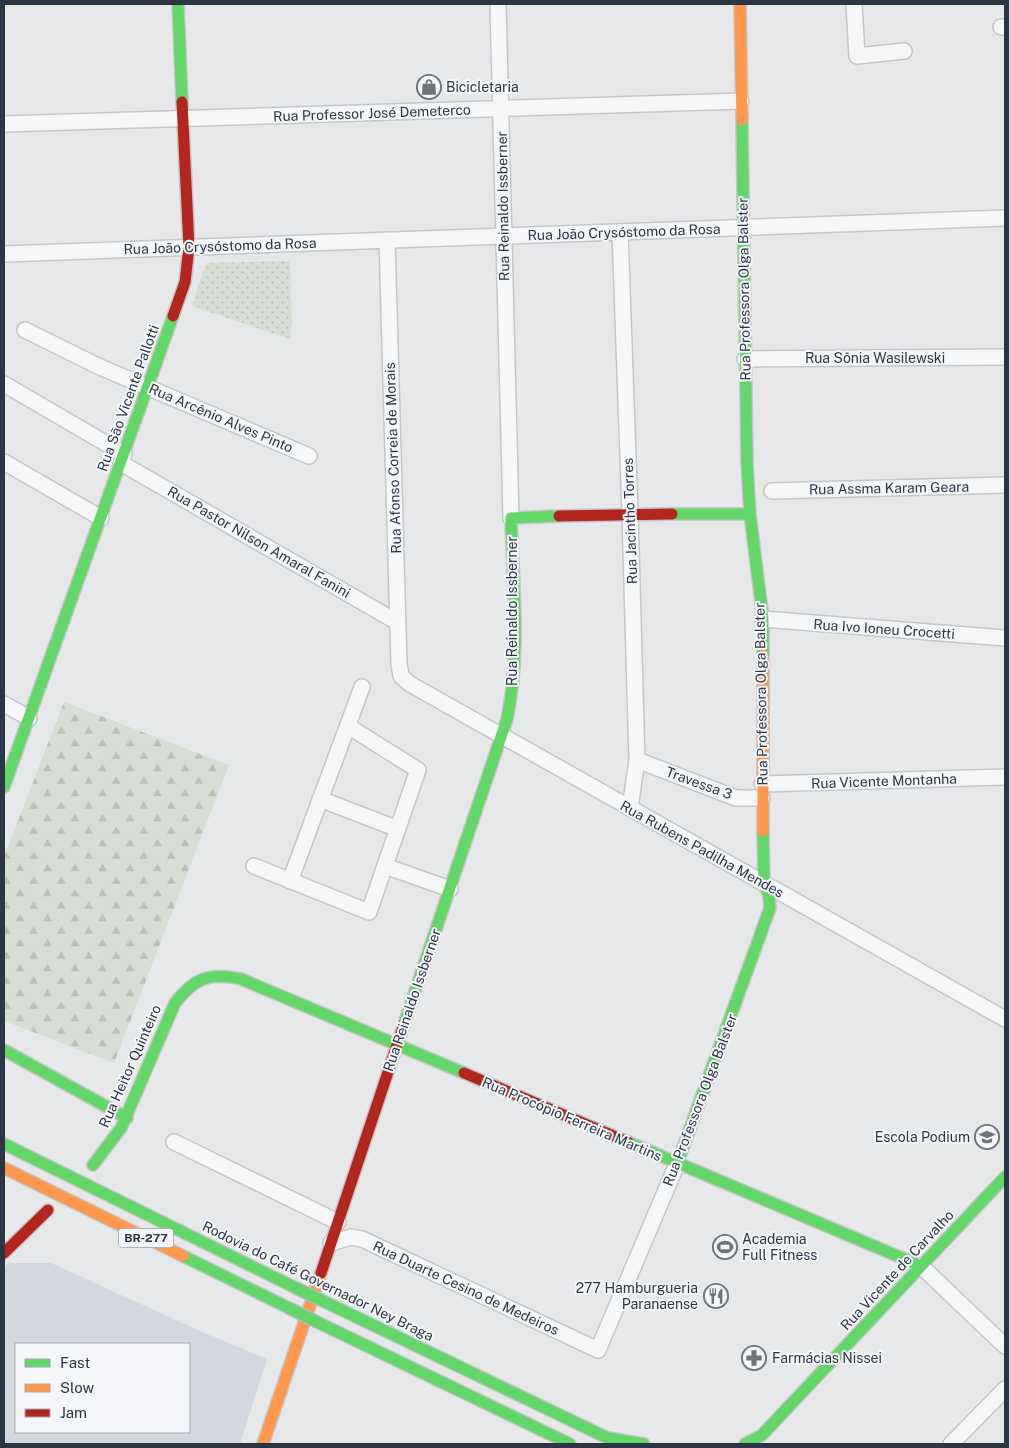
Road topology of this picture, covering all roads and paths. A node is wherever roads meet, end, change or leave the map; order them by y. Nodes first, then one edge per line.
1 (178, 4) edge
2 (498, 4) edge
3 (740, 4) edge
4 (854, 4) edge
5 (904, 51) dead end
6 (741, 101) junction
7 (501, 108) junction
8 (183, 118) junction
9 (4, 124) edge
10 (1005, 218) edge
11 (743, 228) junction
12 (620, 232) junction
13 (504, 236) junction
14 (386, 240) junction
15 (189, 247) junction
16 (4, 254) edge
17 (25, 330) dead end
18 (1005, 357) edge
19 (745, 359) junction
20 (4, 384) edge
21 (148, 388) junction
22 (308, 456) dead end
23 (122, 458) junction
24 (4, 462) edge
25 (1005, 485) edge
26 (772, 491) dead end
27 (630, 514) junction
28 (750, 514) junction
29 (101, 518) junction
30 (511, 518) junction
31 (763, 619) junction
32 (397, 622) junction
33 (1005, 638) edge
34 (401, 676) joint
35 (362, 688) dead end
36 (4, 704) edge
37 (29, 718) junction
38 (348, 726) junction
39 (501, 736) junction
40 (637, 760) junction
41 (1005, 777) edge
42 (4, 787) edge
43 (762, 791) junction
44 (320, 799) junction
45 (630, 808) junction
46 (398, 829) junction
47 (254, 866) dead end
48 (385, 866) junction
49 (290, 881) junction
50 (764, 884) junction
51 (450, 889) junction
52 (196, 981) joint
53 (1005, 1019) edge
54 (397, 1045) junction
55 (4, 1050) edge
56 (127, 1118) junction
57 (4, 1139) edge
58 (174, 1142) dead end
59 (4, 1144) edge
60 (34, 1159) junction
61 (678, 1164) junction
62 (93, 1165) dead end
63 (4, 1168) edge
64 (1005, 1176) edge
65 (48, 1210) dead end
66 (338, 1222) junction
67 (331, 1243) junction
68 (4, 1253) edge
69 (921, 1266) junction
70 (1005, 1346) edge
71 (598, 1350) joint
72 (1005, 1389) edge
73 (608, 1438) junction
74 (263, 1444) edge
75 (570, 1444) edge
76 (620, 1444) edge
77 (644, 1444) edge
78 (745, 1444) edge
79 (951, 1444) edge

1 - 8 main road, Rua São Vicente Pallotti
2 - 7 street, Rua Reinaldo Issberner
3 - 6 main road, Rua Professora Olga Balster
4 - 5 street
6 - 7 street, Rua Professor José Demeterco
6 - 11 main road, Rua Professora Olga Balster
7 - 8 street, Rua Professor José Demeterco
7 - 13 street, Rua Reinaldo Issberner
8 - 9 street, Rua Professor José Demeterco
8 - 15 main road, Rua São Vicente Pallotti
10 - 11 street, Rua João Crysóstomo da Rosa
11 - 12 street, Rua João Crysóstomo da Rosa
11 - 19 main road, Rua Professora Olga Balster
12 - 13 street, Rua João Crysóstomo da Rosa
12 - 27 street, Rua Jacintho Torres
13 - 14 street, Rua João Crysóstomo da Rosa
13 - 30 street, Rua Reinaldo Issberner
14 - 15 street, Rua João Crysóstomo da Rosa
14 - 32 street, Rua Afonso Correia de Morais
15 - 16 street, Rua João Crysóstomo da Rosa
15 - 21 main road, Rua São Vicente Pallotti
17 - 21 street, Rua Arcênio Alves Pinto
18 - 19 street, Rua Sônia Wasilewski
19 - 28 main road, Rua Professora Olga Balster
20 - 23 street, Rua Pastor Nilson Amaral Fanini
21 - 22 street, Rua Arcênio Alves Pinto
21 - 23 main road, Rua São Vicente Pallotti
23 - 29 main road, Rua São Vicente Pallotti
23 - 32 street, Rua Pastor Nilson Amaral Fanini
24 - 29 street
25 - 26 street, Rua Assma Karam Geara
27 - 28 main road
27 - 30 main road
27 - 40 street, Rua Jacintho Torres
28 - 31 main road, Rua Professora Olga Balster
29 - 37 main road, Rua São Vicente Pallotti
30 - 39 main road, Rua Reinaldo Issberner
31 - 33 street, Rua Ivo Ioneu Crocetti
31 - 43 main road, Rua Professora Olga Balster
32 - 34 street, Rua Afonso Correia de Morais
34 - 39 street, Rua Rubens Padilha Mendes
35 - 38 street
36 - 37 street
37 - 42 main road, Rua São Vicente Pallotti
38 - 44 street
38 - 46 street
39 - 45 street, Rua Rubens Padilha Mendes
39 - 51 main road, Rua Reinaldo Issberner
40 - 43 street, Travessa 3
40 - 45 street, Rua Jacintho Torres
41 - 43 street, Rua Vicente Montanha
43 - 50 main road, Rua Professora Olga Balster
44 - 46 street
44 - 49 street
45 - 50 street, Rua Rubens Padilha Mendes
46 - 48 street
47 - 49 street
48 - 49 street
48 - 51 street
50 - 53 street, Rua Rubens Padilha Mendes
50 - 61 main road, Rua Professora Olga Balster
51 - 54 main road, Rua Reinaldo Issberner
52 - 54 main road, Rua Procópio Ferreira Martins
52 - 56 main road, Rua Heitor Quinteiro
54 - 61 main road, Rua Procópio Ferreira Martins
54 - 66 main road, Rua Reinaldo Issberner
55 - 56 main road
56 - 62 main road, Rua Heitor Quinteiro
57 - 60 main road
58 - 66 street
59 - 60 main road, Rodovia do Café Governador Ney Braga / BR-277
60 - 73 main road, Rodovia do Café Governador Ney Braga / BR-277, bridge
61 - 69 main road, Rua Procópio Ferreira Martins
61 - 71 street, Rua Professora Olga Balster
63 - 75 main road, BR-277, bridge
64 - 69 main road, Rua Vicente de Carvalho
65 - 68 main road
66 - 67 main road, Rua Reinaldo Issberner
67 - 71 street, Rua Duarte Cesino de Medeiros
67 - 74 main road, Rua Reinaldo Issberner
69 - 70 street, Rua Procópio Ferreira Martins
69 - 78 main road, Rua Vicente de Carvalho
72 - 79 street
73 - 76 main road, Rodovia do Café Governador Ney Braga / BR-277
73 - 77 main road

